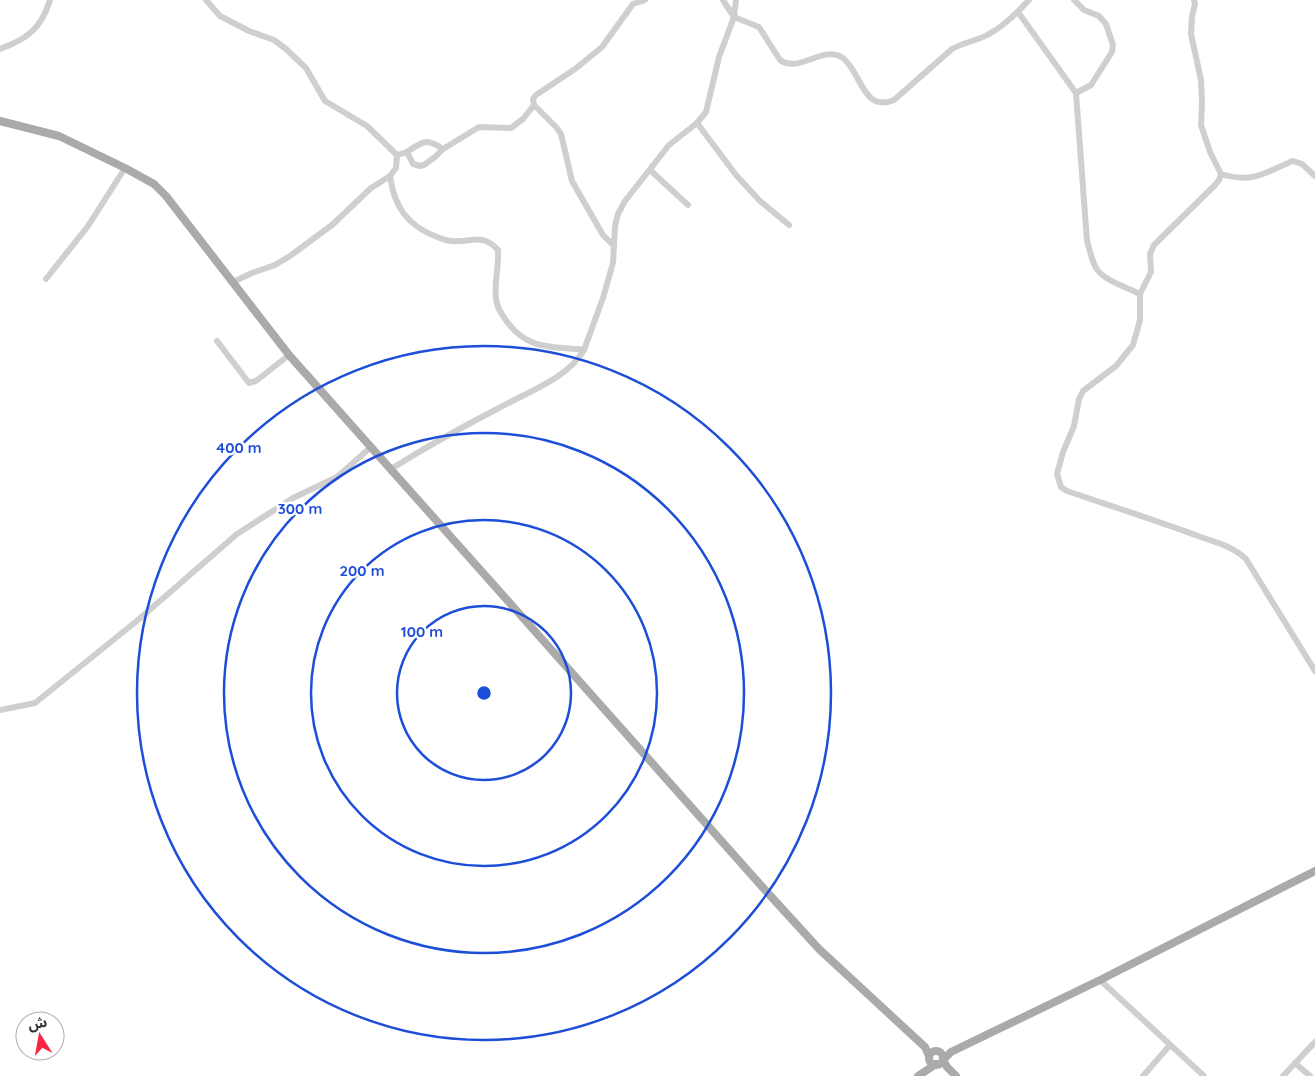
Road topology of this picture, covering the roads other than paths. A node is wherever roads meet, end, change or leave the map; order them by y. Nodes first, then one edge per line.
1 (50, 0) edge
2 (206, 0) edge
3 (644, 0) edge
4 (723, 0) edge
5 (736, 0) edge
6 (1029, 0) edge
7 (1074, 0) edge
8 (1194, 0) edge
9 (1018, 12) junction
10 (734, 17) junction
11 (0, 49) edge
12 (1076, 93) junction
13 (534, 106) junction
14 (0, 121) edge
15 (697, 122) junction
16 (443, 149) junction
17 (407, 152) junction
18 (397, 155) junction
19 (126, 168) junction
20 (650, 170) junction
21 (1221, 174) junction
22 (390, 176) junction
23 (1315, 176) edge
24 (688, 205) dead end
25 (789, 225) dead end
26 (614, 246) junction
27 (46, 279) dead end
28 (233, 282) junction
29 (1140, 294) junction
30 (217, 341) dead end
31 (584, 350) junction
32 (289, 355) junction
33 (371, 447) junction
34 (391, 469) junction
35 (1315, 671) edge
36 (0, 710) edge
37 (1315, 872) edge
38 (1100, 980) junction
39 (1315, 1042) edge
40 (1170, 1045) junction
41 (936, 1058) junction
42 (1295, 1063) junction
43 (918, 1076) edge
44 (956, 1076) edge
45 (1143, 1076) edge
46 (1204, 1076) edge
47 (1283, 1076) edge
48 (1310, 1076) edge

1 - 11 street
2 - 18 street
3 - 13 street
4 - 10 street
5 - 10 street
6 - 9 street
7 - 12 street
8 - 21 street
9 - 10 street
9 - 12 street
10 - 15 street
12 - 29 street
13 - 16 street
13 - 26 street
14 - 19 main road
15 - 20 street
15 - 25 street
16 - 17 street
16 - 17 street
17 - 18 street
18 - 22 street
19 - 27 street
19 - 28 main road
20 - 24 street
20 - 26 street
21 - 23 street
21 - 29 street
22 - 28 street
22 - 31 street
26 - 31 street
28 - 32 main road
29 - 35 street
30 - 32 street
31 - 34 street
32 - 33 main road
33 - 34 main road
33 - 36 street
34 - 41 main road
37 - 38 main road
38 - 40 street
38 - 41 main road
39 - 42 street
40 - 45 street
40 - 46 street
41 - 43 main road
41 - 44 main road
42 - 47 street
42 - 48 street

